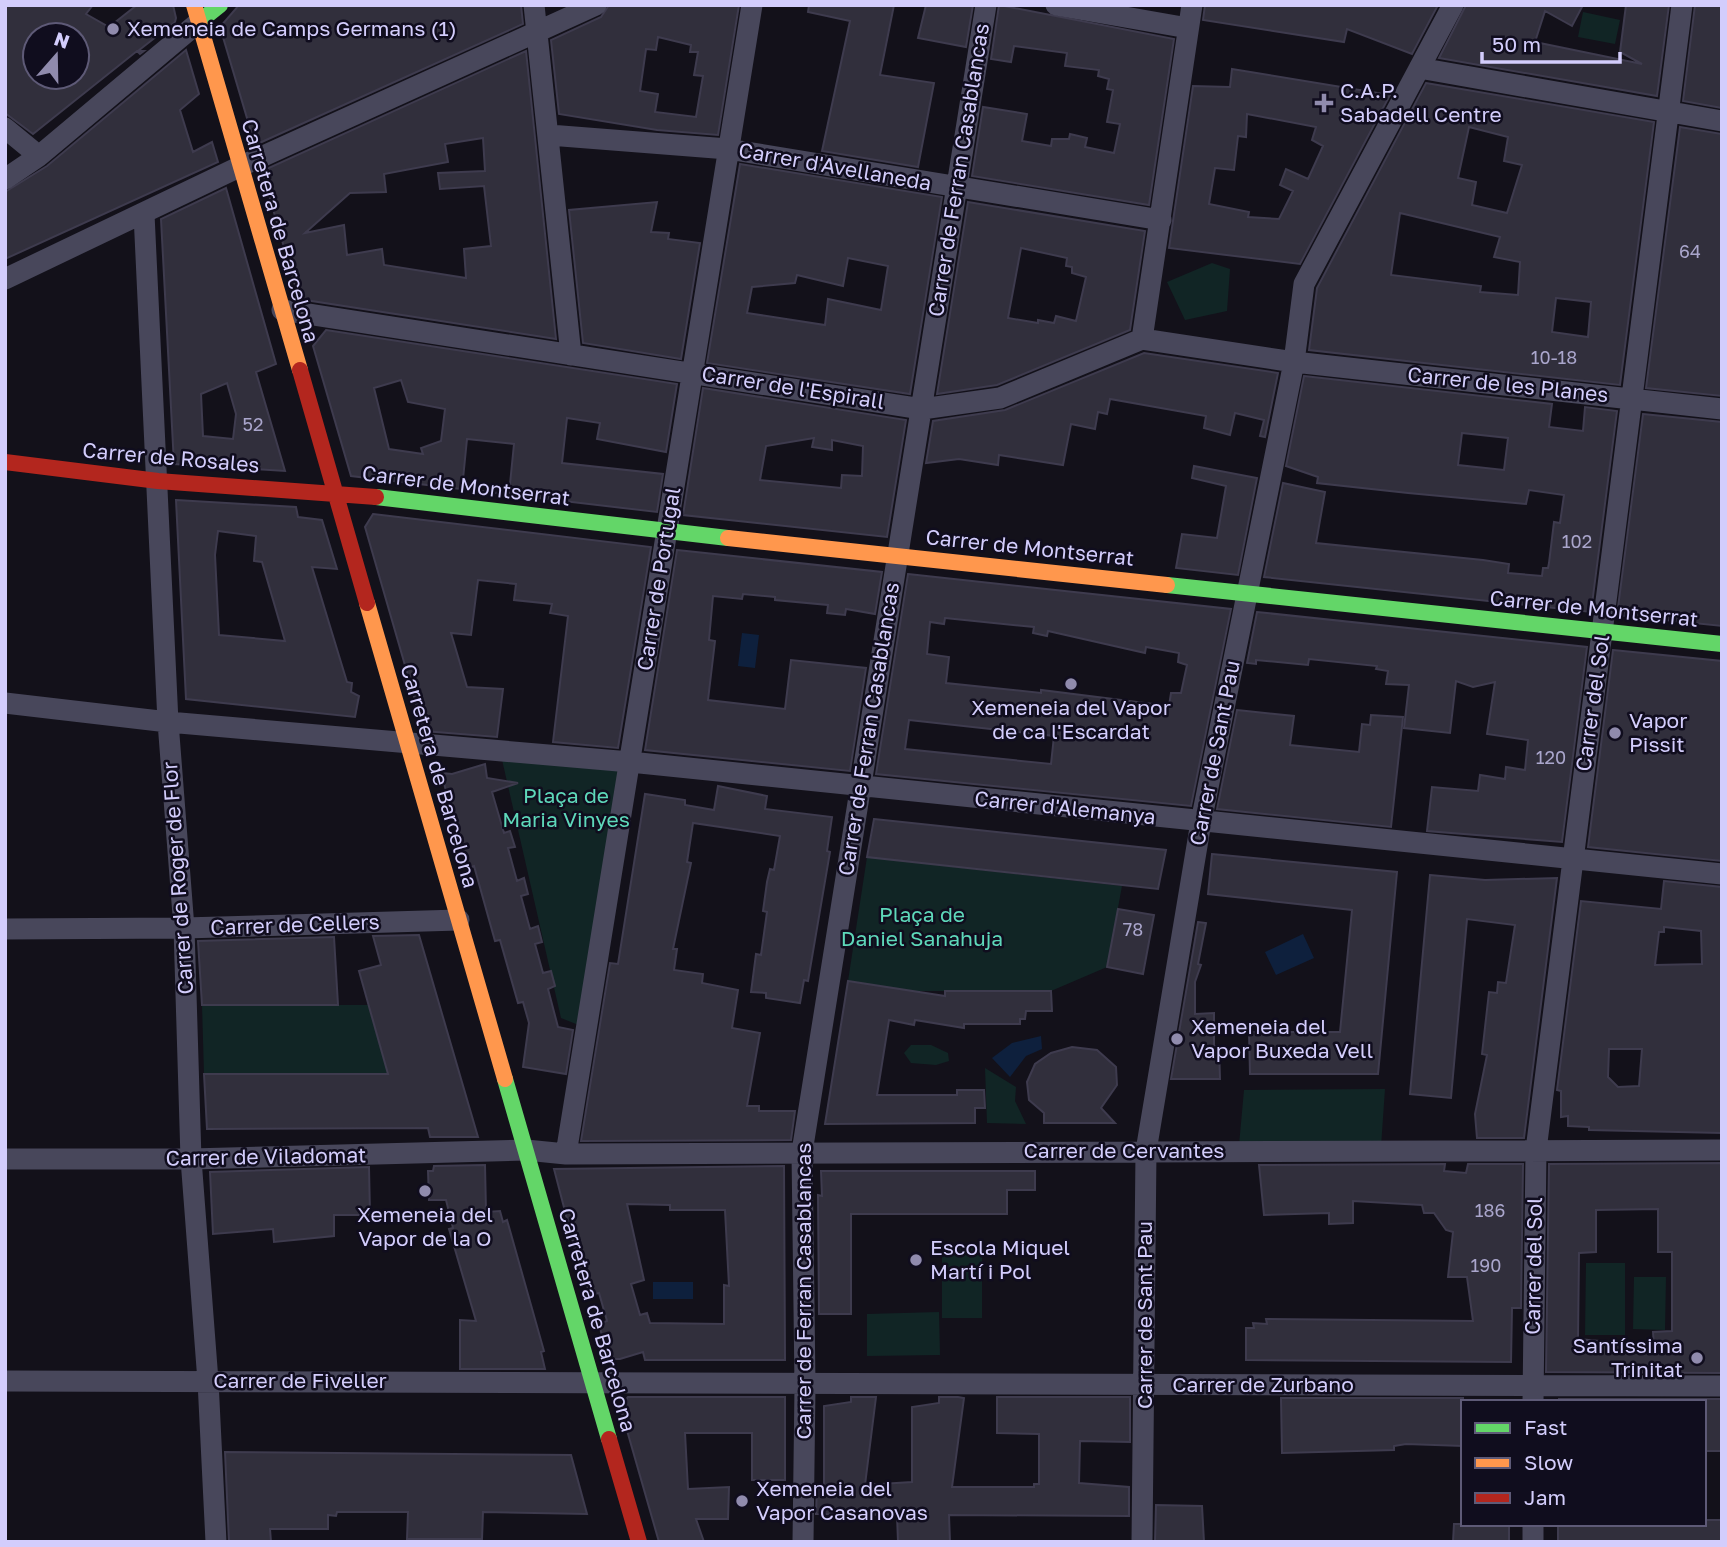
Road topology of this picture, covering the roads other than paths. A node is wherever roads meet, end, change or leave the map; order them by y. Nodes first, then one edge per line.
1 (220, 5) edge
2 (534, 5) edge
3 (596, 5) edge
4 (752, 5) edge
5 (986, 5) edge
6 (1056, 5) edge
7 (1192, 5) edge
8 (1454, 5) edge
9 (1682, 5) edge
10 (197, 13) edge
11 (1188, 27) junction
12 (537, 32) junction
13 (1419, 68) junction
14 (1667, 113) junction
15 (1722, 121) edge
16 (5, 128) edge
17 (549, 135) junction
18 (727, 149) junction
19 (39, 156) junction
20 (239, 167) junction
21 (5, 179) edge
22 (956, 188) junction
23 (144, 214) junction
24 (1161, 220) junction
25 (5, 279) edge
26 (282, 310) junction
27 (1142, 339) junction
28 (572, 355) junction
29 (1294, 362) junction
30 (693, 373) junction
31 (1633, 399) junction
32 (922, 409) junction
33 (1722, 409) edge
34 (5, 462) edge
35 (158, 481) junction
36 (334, 492) junction
37 (666, 531) junction
38 (897, 555) junction
39 (1247, 593) junction
40 (1602, 631) junction
41 (1722, 644) edge
42 (5, 703) edge
43 (168, 722) junction
44 (408, 743) junction
45 (630, 762) junction
46 (859, 786) junction
47 (1201, 822) junction
48 (1572, 860) junction
49 (1722, 874) edge
50 (459, 920) junction
51 (184, 928) junction
52 (5, 929) edge
53 (526, 1150) junction
54 (1536, 1150) junction
55 (1722, 1150) edge
56 (802, 1152) junction
57 (1146, 1152) junction
58 (566, 1153) junction
59 (5, 1159) edge
60 (191, 1159) junction
61 (5, 1381) edge
62 (208, 1381) junction
63 (594, 1382) junction
64 (1145, 1384) junction
65 (805, 1386) junction
66 (1722, 1386) edge
67 (1533, 1394) edge
68 (215, 1542) edge
69 (639, 1542) edge
70 (803, 1542) edge
71 (1142, 1542) edge

1 - 10 street
2 - 12 street
3 - 12 street
4 - 18 street, Carrer de Portugal
5 - 22 street, Carrer de Ferran Casablancas
6 - 11 street
7 - 11 street
8 - 13 street, Carrer de Sant Pau
9 - 14 street, Carrer del Sol
10 - 19 street
10 - 20 street, Carretera de Barcelona
11 - 24 street
12 - 17 street
12 - 20 street
13 - 14 street
13 - 29 street, Carrer de Sant Pau
14 - 15 street
14 - 31 street, Carrer del Sol
16 - 19 street
17 - 18 street, Carrer d'Avellaneda
17 - 28 street
18 - 22 street, Carrer d'Avellaneda
18 - 30 street, Carrer de Portugal
19 - 21 street
20 - 23 street
20 - 26 street, Carretera de Barcelona
22 - 24 street, Carrer d'Avellaneda
22 - 32 street, Carrer de Ferran Casablancas
23 - 25 street
23 - 35 street, Carrer de Roger de Flor
24 - 27 street
26 - 28 street, Carrer de l'Espirall
26 - 36 street, Carretera de Barcelona
27 - 29 street
27 - 32 street, Carrer de l'Espirall
28 - 30 street, Carrer de l'Espirall
29 - 31 street, Carrer de les Planes
29 - 39 street, Carrer de Sant Pau
30 - 32 street, Carrer de l'Espirall
30 - 37 street, Carrer de Portugal
31 - 33 street, Carrer de les Planes
31 - 40 street, Carrer del Sol
32 - 38 street, Carrer de Ferran Casablancas
34 - 35 street, Carrer de Rosales
35 - 36 street, Carrer de Rosales
35 - 43 street, Carrer de Roger de Flor
36 - 37 street, Carrer de Montserrat
36 - 44 street, Carretera de Barcelona
37 - 38 street, Carrer de Montserrat
37 - 45 street, Carrer de Portugal
38 - 39 street, Carrer de Montserrat
38 - 46 street, Carrer de Ferran Casablancas
39 - 40 street, Carrer de Montserrat
39 - 47 street, Carrer de Sant Pau
40 - 41 street, Carrer de Montserrat
40 - 48 street, Carrer del Sol
42 - 43 street, Carrer d'Alemanya
43 - 44 street, Carrer d'Alemanya
43 - 51 street, Carrer de Roger de Flor
44 - 45 street, Carrer d'Alemanya
44 - 50 street, Carretera de Barcelona
45 - 46 street, Carrer d'Alemanya
45 - 58 street, Carrer de Portugal
46 - 47 street, Carrer d'Alemanya
46 - 56 street, Carrer de Ferran Casablancas
47 - 48 street, Carrer d'Alemanya
47 - 57 street, Carrer de Sant Pau
48 - 49 street, Carrer d'Alemanya
48 - 54 street, Carrer del Sol
50 - 51 street, Carrer de Cellers
50 - 53 street, Carretera de Barcelona
51 - 52 street, Carrer de Cellers
51 - 60 street, Carrer de Roger de Flor
53 - 58 street, Carrer de Cervantes
53 - 60 street, Carrer de Viladomat
53 - 63 street, Carretera de Barcelona
54 - 55 street, Carrer de Cervantes
54 - 57 street, Carrer de Cervantes
54 - 67 street, Carrer del Sol
56 - 57 street, Carrer de Cervantes
56 - 58 street, Carrer de Cervantes
56 - 65 street, Carrer de Ferran Casablancas
57 - 64 street, Carrer de Sant Pau
59 - 60 street, Carrer de Viladomat
60 - 62 street, Carrer de Roger de Flor
61 - 62 street, Carrer de Fiveller
62 - 63 street, Carrer de Fiveller
62 - 68 street, Carrer de Roger de Flor
63 - 65 street, Carrer de Zurbano
63 - 69 street, Carretera de Barcelona
64 - 65 street, Carrer de Zurbano
64 - 67 street, Carrer de Zurbano
64 - 71 street, Carrer de Sant Pau
65 - 70 street, Carrer de Ferran Casablancas
66 - 67 street, Carrer de Zurbano

